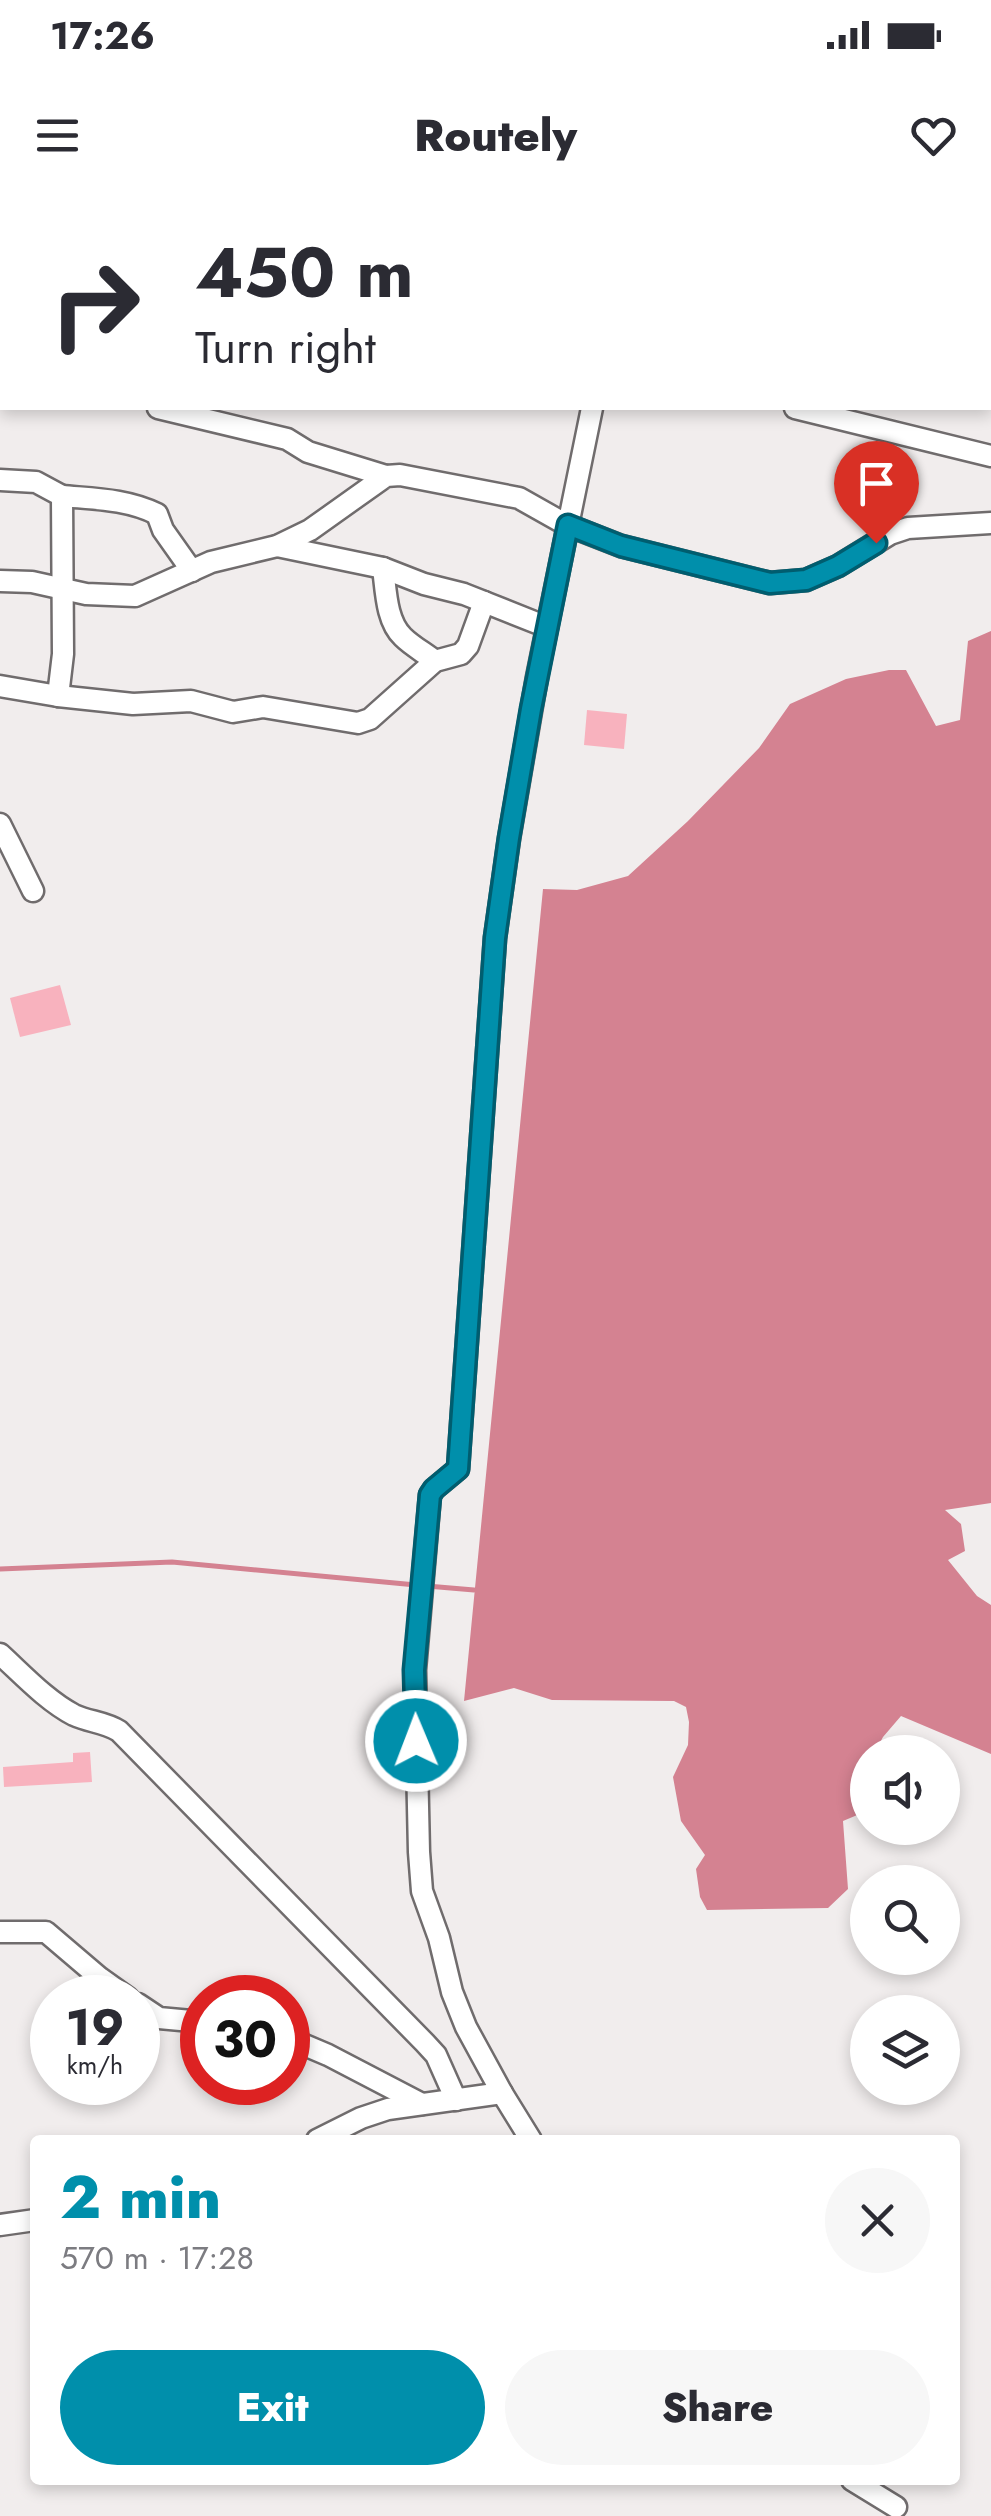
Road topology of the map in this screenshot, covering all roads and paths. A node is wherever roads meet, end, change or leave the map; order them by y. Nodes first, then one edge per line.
1 (166, 410) edge
2 (592, 410) edge
3 (804, 410) edge
4 (991, 456) edge
5 (386, 476) junction
6 (0, 480) edge
7 (62, 496) junction
8 (991, 523) edge
9 (568, 525) junction
10 (277, 546) junction
11 (383, 568) junction
12 (192, 571) junction
13 (0, 581) edge
14 (64, 589) junction
15 (484, 602) junction
16 (547, 627) junction
17 (435, 661) junction
18 (0, 686) edge
19 (58, 696) junction
20 (0, 824) edge
21 (32, 892) dead end
22 (0, 1654) edge
23 (0, 1932) edge
24 (96, 1975) edge
25 (310, 2047) edge
26 (502, 2093) junction
27 (456, 2100) junction
28 (422, 2104) junction
29 (327, 2135) edge
30 (527, 2135) edge
31 (30, 2221) edge
32 (0, 2226) edge
33 (860, 2485) edge
34 (896, 2507) dead end

1 - 5 street
2 - 9 street
3 - 4 street
5 - 9 street
5 - 10 street
6 - 7 street
7 - 12 street
7 - 14 street
8 - 9 street
9 - 16 street
10 - 11 street
10 - 12 street
11 - 15 street
11 - 17 street
12 - 14 street
13 - 14 street
14 - 19 street
15 - 16 street
15 - 17 street
16 - 26 street
17 - 19 street
18 - 19 street
20 - 21 street
22 - 27 street
23 - 24 street
25 - 28 street
26 - 27 street
26 - 30 street
27 - 28 street
28 - 29 street
31 - 32 street
33 - 34 street

